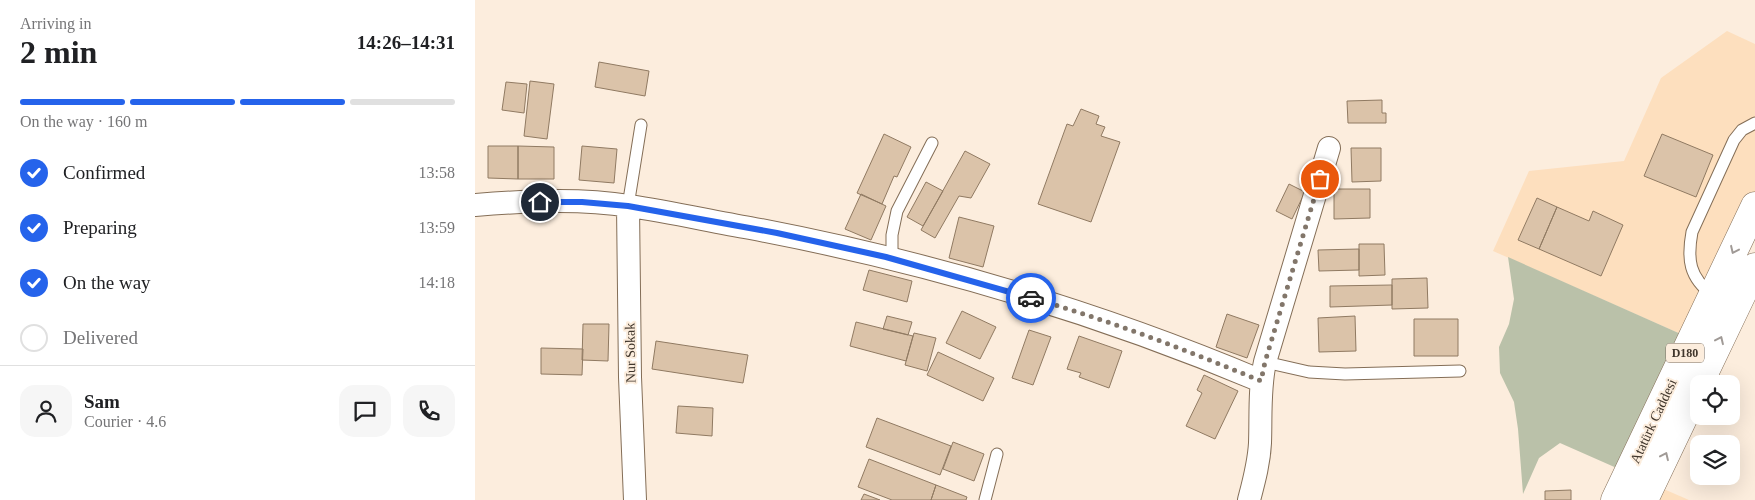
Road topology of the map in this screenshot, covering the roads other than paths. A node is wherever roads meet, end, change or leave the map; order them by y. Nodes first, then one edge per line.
1 (1755, 123) edge
2 (641, 125) dead end
3 (932, 143) dead end
4 (1329, 148) dead end
5 (475, 205) edge
6 (628, 206) junction
7 (1755, 206) edge
8 (892, 258) junction
9 (1755, 266) edge
10 (1713, 295) junction
11 (1460, 371) dead end
12 (1263, 372) junction
13 (1703, 375) edge
14 (1690, 403) edge
15 (997, 454) dead end
16 (635, 500) edge
17 (985, 500) edge
18 (1249, 500) edge
19 (1615, 500) edge
20 (1644, 500) edge

1 - 10 lane
2 - 6 lane
3 - 8 lane
4 - 12 street
5 - 6 street
6 - 8 street
6 - 16 street, Nur Sokak
7 -> 10 highway, Atatürk Caddesi / D180
8 - 12 street
13 -> 9 highway, Atatürk Caddesi / D180
10 - 19 highway, Atatürk Caddesi / D180
11 - 12 lane
12 - 18 street
20 -> 14 highway, Atatürk Caddesi / D180
15 - 17 lane

